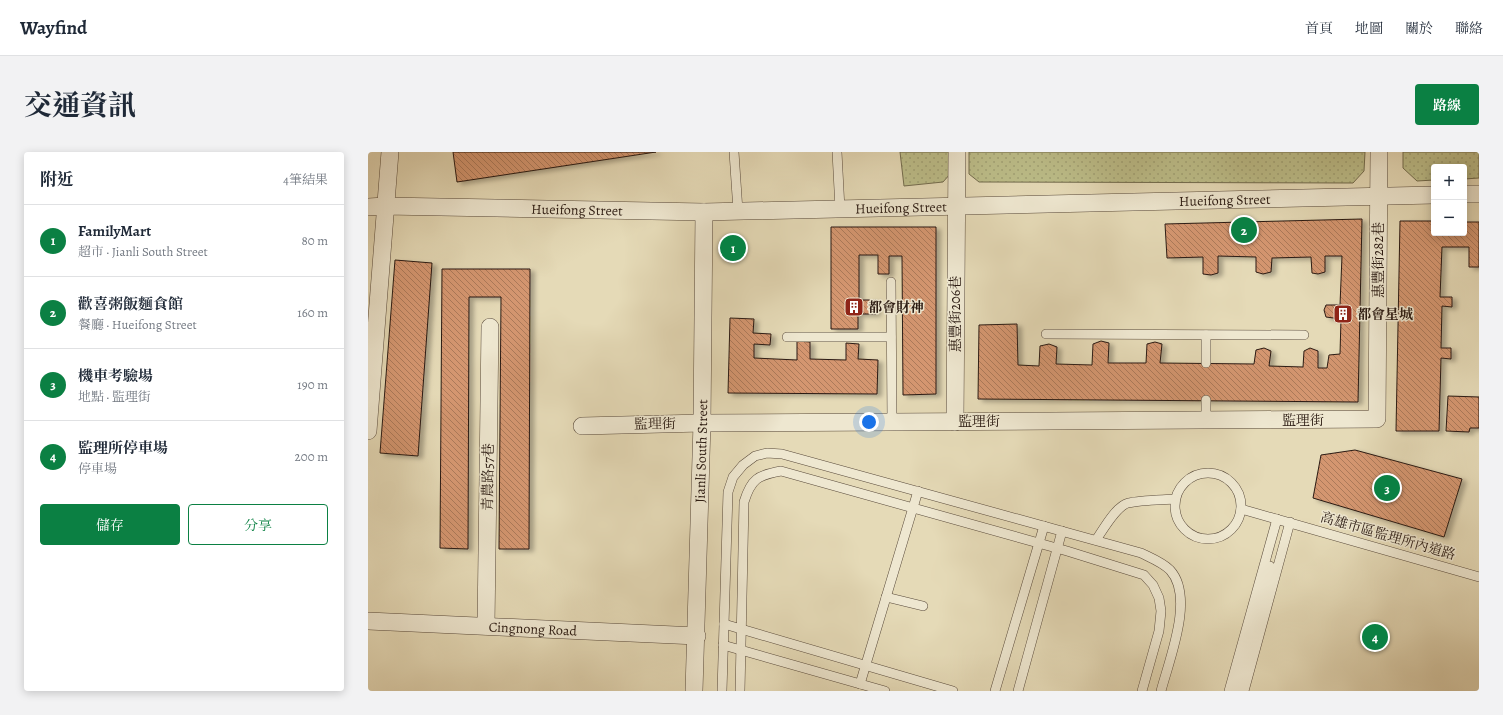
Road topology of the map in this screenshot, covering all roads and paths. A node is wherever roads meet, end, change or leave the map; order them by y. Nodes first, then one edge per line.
1 (390, 152) edge
2 (734, 152) edge
3 (837, 152) edge
4 (957, 152) edge
5 (1379, 152) edge
6 (1467, 194) edge
7 (1479, 194) edge
8 (1431, 195) edge
9 (1378, 196) junction
10 (385, 206) junction
11 (955, 206) junction
12 (368, 207) edge
13 (840, 209) junction
14 (738, 211) junction
15 (704, 212) junction
16 (891, 282) dead end
17 (490, 327) dead end
18 (1046, 334) dead end
19 (1206, 335) junction
20 (1304, 335) dead end
21 (787, 337) dead end
22 (891, 337) junction
23 (1206, 363) dead end
24 (1206, 400) dead end
25 (1377, 419) joint
26 (1206, 420) junction
27 (892, 422) junction
28 (955, 422) junction
29 (702, 423) junction
30 (582, 426) dead end
31 (368, 431) edge
32 (918, 491) junction
33 (1175, 499) junction
34 (914, 508) junction
35 (1241, 509) junction
36 (1283, 521) junction
37 (1044, 526) junction
38 (1062, 531) junction
39 (1096, 540) junction
40 (1038, 543) junction
41 (1057, 549) junction
42 (1479, 577) edge
43 (886, 597) junction
44 (924, 606) dead end
45 (368, 621) edge
46 (724, 624) junction
47 (486, 626) junction
48 (741, 629) junction
49 (697, 636) junction
50 (723, 644) junction
51 (741, 650) junction
52 (866, 666) junction
53 (860, 684) junction
54 (694, 691) edge
55 (722, 691) edge
56 (740, 691) edge
57 (885, 691) edge
58 (953, 691) edge
59 (995, 691) edge
60 (1018, 691) edge
61 (1142, 691) edge
62 (1161, 691) edge
63 (1229, 691) edge
64 (1236, 691) edge
65 (1244, 691) edge

1 - 10 street
2 - 14 lane
3 - 13 lane
4 - 11 street, 惠豐街206巷
5 - 9 street, 惠豐街282巷
6 - 7 street
8 - 9 street, Hueifong Street
9 - 11 street, Hueifong Street
9 - 25 street, 惠豐街282巷
10 - 12 street, Hueifong Street
10 - 15 street, Hueifong Street
10 - 31 street
11 - 13 street, Hueifong Street
11 - 28 street, 惠豐街206巷
13 - 14 street, Hueifong Street
14 - 15 street, Hueifong Street
15 - 29 street, Jianli South Street
16 - 22 lane
17 - 47 street, 青農路57巷
18 - 19 lane
19 - 20 lane
19 - 23 lane
21 - 22 lane
22 - 27 lane
24 - 26 lane
25 - 26 street, 監理街
26 - 28 street, 監理街
27 - 28 street, 監理街
27 - 29 street, 監理街
29 - 30 street, 監理街
29 - 49 street, Jianli South Street
32 - 34 lane
32 - 37 lane
32 - 46 lane
33 - 35 lane
33 - 35 lane
33 - 39 lane
34 - 40 lane
34 - 43 lane
34 - 48 lane
35 - 36 lane, 高雄市區監理所內道路
36 - 42 lane, 高雄市區監理所內道路
36 - 63 lane
36 - 64 lane
36 - 65 lane
37 - 38 lane
37 - 40 lane
38 - 39 lane
38 - 41 lane
39 - 62 lane
40 - 41 lane
40 - 59 lane
41 - 60 lane
41 - 61 lane
43 - 44 lane
43 - 52 lane
45 - 47 street, Cingnong Road
46 - 48 lane
46 - 50 lane
47 - 49 street, Cingnong Road
48 - 51 lane
48 - 52 lane
49 - 54 street, Jianli South Street
50 - 51 lane
50 - 55 lane
51 - 53 lane
51 - 56 lane
52 - 53 lane
52 - 58 lane
53 - 57 lane

